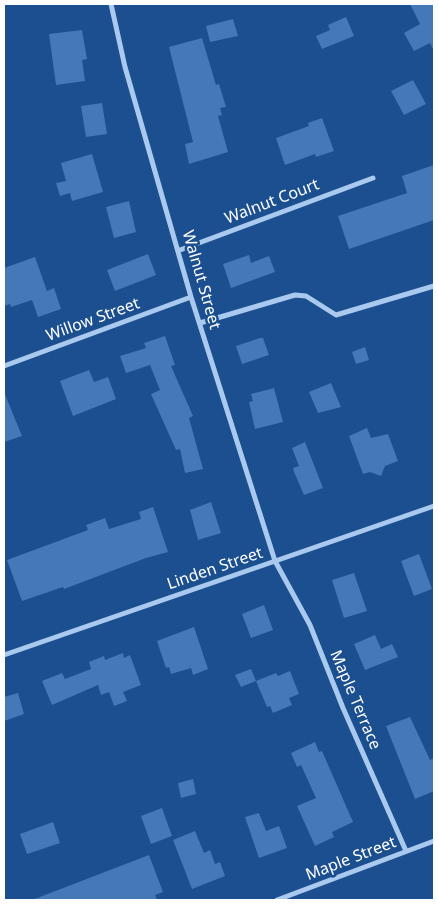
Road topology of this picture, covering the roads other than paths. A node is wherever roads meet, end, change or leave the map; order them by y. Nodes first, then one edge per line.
1 (111, 4) edge
2 (373, 178) dead end
3 (180, 250) junction
4 (434, 286) edge
5 (191, 297) junction
6 (200, 323) junction
7 (4, 366) edge
8 (434, 506) edge
9 (275, 561) junction
10 (4, 655) edge
11 (434, 841) edge
12 (406, 851) junction
13 (277, 900) edge

1 - 3 street, Walnut Street
2 - 3 street, Walnut Court
3 - 5 street, Walnut Street
4 - 6 street
5 - 6 street, Walnut Street
5 - 7 street, Willow Street
6 - 9 street, Walnut Street
8 - 9 street, Linden Street
9 - 10 street, Linden Street
9 - 12 street, Maple Terrace
11 - 12 street, Maple Street
12 - 13 street, Maple Street

